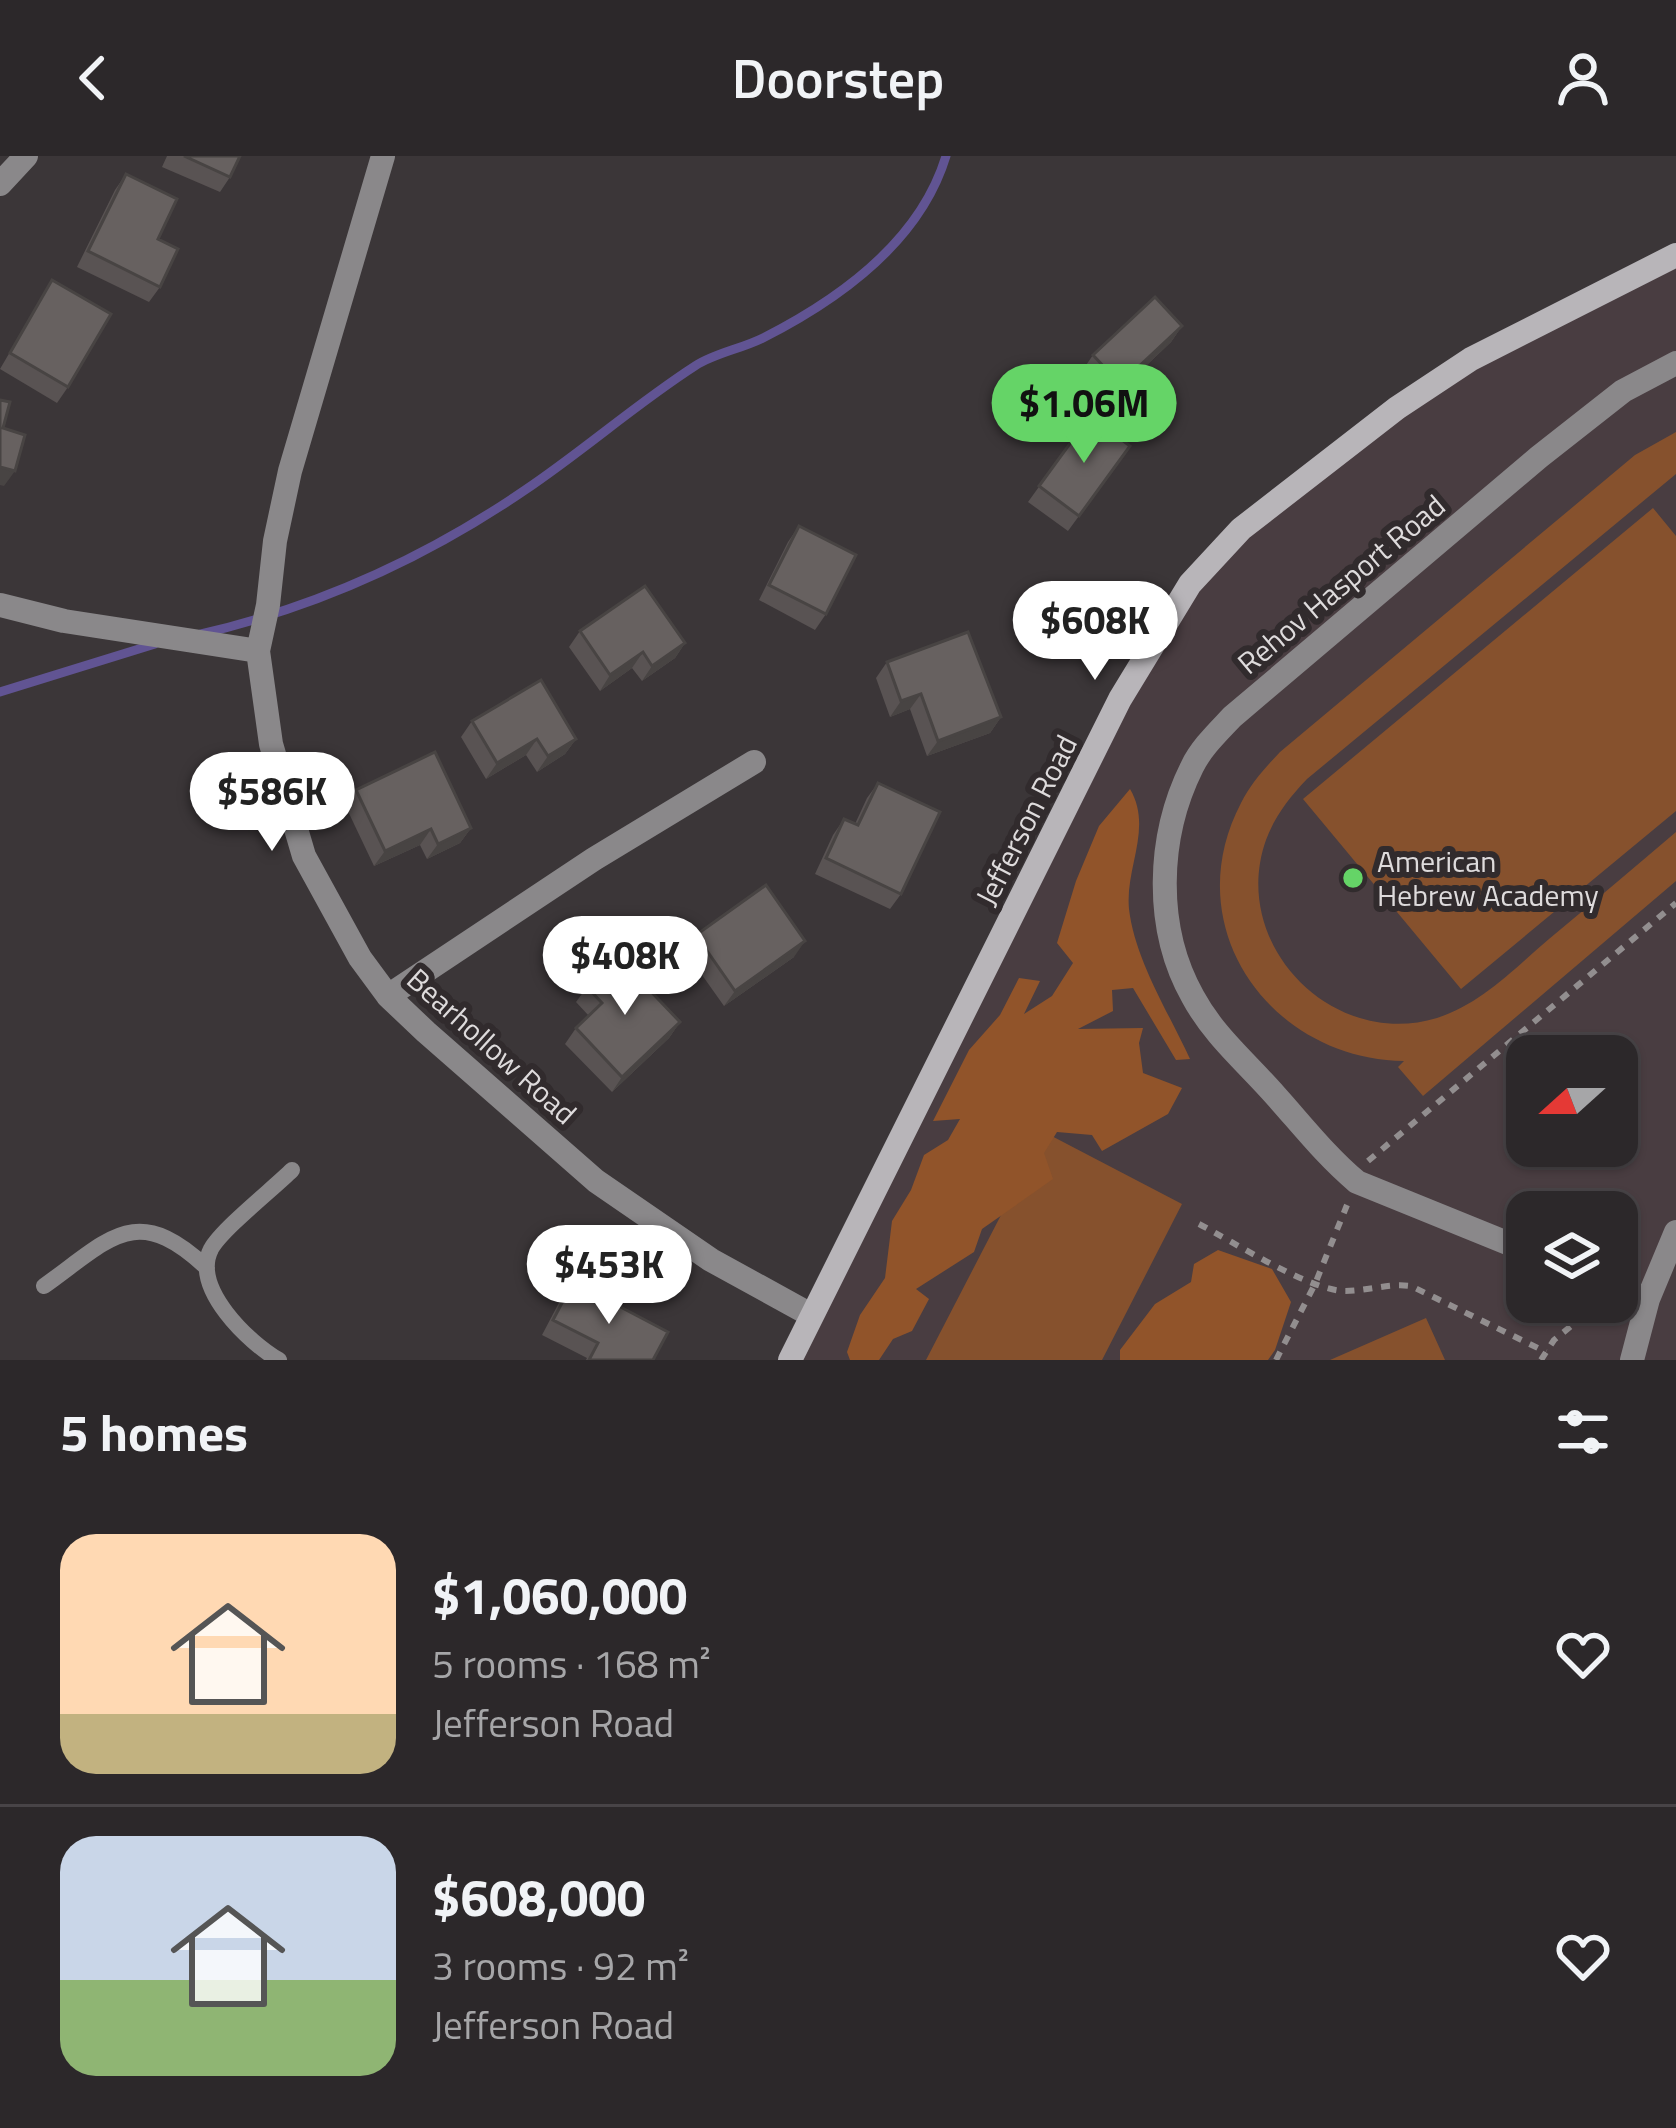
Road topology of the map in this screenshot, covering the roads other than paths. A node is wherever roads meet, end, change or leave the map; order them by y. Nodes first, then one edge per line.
1 (26, 156) edge
2 (383, 156) edge
3 (0, 184) edge
4 (1676, 255) edge
5 (1676, 363) edge
6 (0, 605) edge
7 (259, 651) junction
8 (754, 762) dead end
9 (388, 995) junction
10 (292, 1170) dead end
11 (1676, 1232) edge
12 (1506, 1242) edge
13 (206, 1268) junction
14 (44, 1286) dead end
15 (1638, 1296) edge
16 (1648, 1299) junction
17 (811, 1315) junction
18 (279, 1360) edge
19 (790, 1360) edge
20 (1632, 1360) edge

1 - 3 street
2 - 7 street, Bearhollow Road
4 - 17 street, Jefferson Road
5 - 12 street, Rehov Hasport Road
6 - 7 street
7 - 9 street, Bearhollow Road
8 - 9 street
9 - 17 street, Bearhollow Road
10 - 13 lane
11 - 16 street
13 - 14 lane
13 - 18 lane
15 - 16 street
16 - 20 street
17 - 19 street, Jefferson Road

